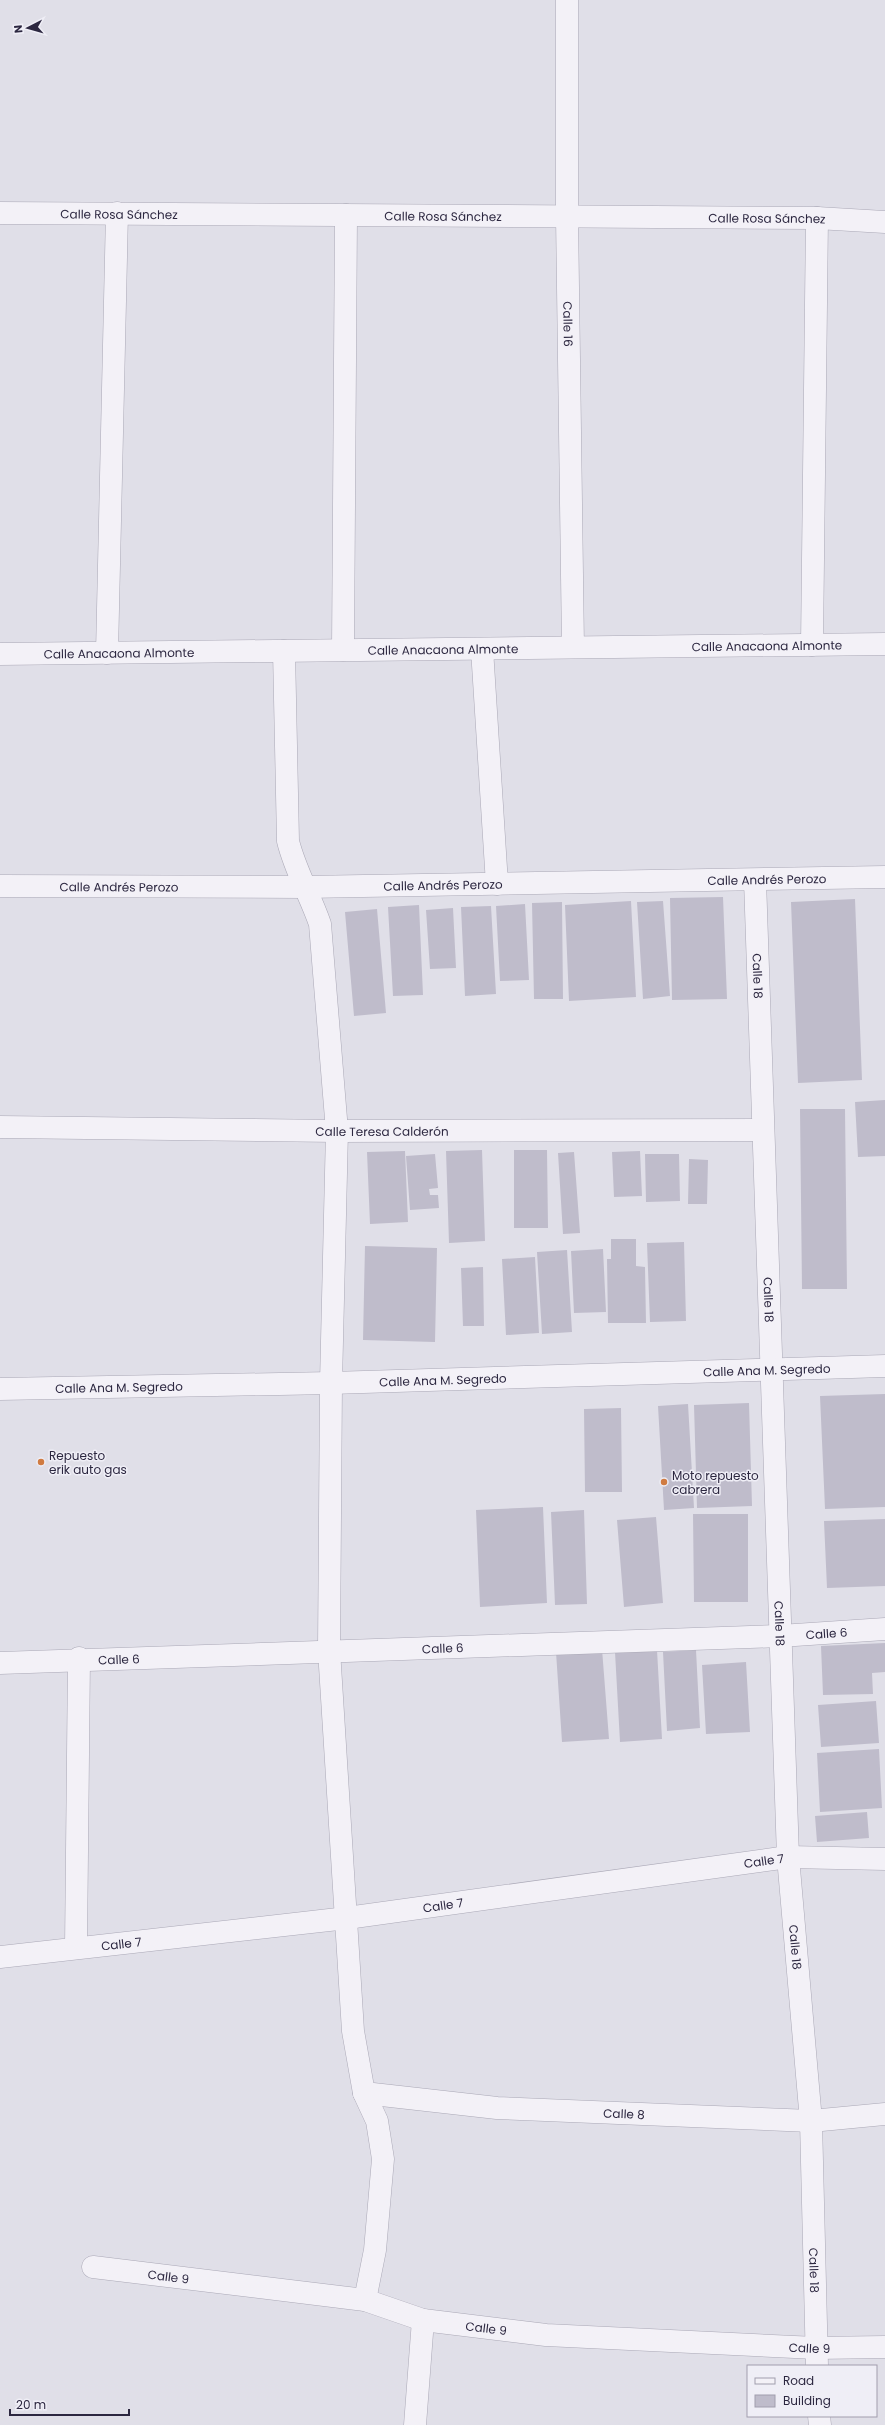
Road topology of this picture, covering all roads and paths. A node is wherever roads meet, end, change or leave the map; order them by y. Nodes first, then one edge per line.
1 (567, 0) edge
2 (0, 212) edge
3 (117, 213) junction
4 (346, 215) junction
5 (567, 216) junction
6 (817, 218) junction
7 (885, 222) edge
8 (885, 644) edge
9 (812, 645) junction
10 (573, 647) junction
11 (482, 649) junction
12 (343, 650) junction
13 (284, 651) junction
14 (107, 653) junction
15 (0, 654) edge
16 (885, 876) edge
17 (755, 880) junction
18 (497, 884) junction
19 (0, 886) edge
20 (305, 887) junction
21 (0, 1128) edge
22 (763, 1130) junction
23 (337, 1131) junction
24 (885, 1366) edge
25 (771, 1371) junction
26 (331, 1384) junction
27 (0, 1389) edge
28 (885, 1629) edge
29 (780, 1636) junction
30 (330, 1650) junction
31 (79, 1658) junction
32 (0, 1663) edge
33 (788, 1857) junction
34 (885, 1859) edge
35 (347, 1918) junction
36 (76, 1948) junction
37 (0, 1957) edge
38 (364, 2093) junction
39 (885, 2114) edge
40 (811, 2121) junction
41 (93, 2267) dead end
42 (365, 2300) junction
43 (423, 2320) junction
44 (885, 2347) edge
45 (816, 2357) edge
46 (415, 2425) edge

1 - 5 street, Calle 16
2 - 3 street, Calle Rosa Sánchez
3 - 4 street, Calle Rosa Sánchez
3 - 14 street
4 - 5 street, Calle Rosa Sánchez
4 - 12 street
5 - 6 street, Calle Rosa Sánchez
5 - 10 street, Calle 16
6 - 7 street, Calle Rosa Sánchez
6 - 9 street
8 - 9 street, Calle Anacaona Almonte
9 - 10 street, Calle Anacaona Almonte
10 - 11 street, Calle Anacaona Almonte
11 - 12 street, Calle Anacaona Almonte
11 - 18 street
12 - 13 street, Calle Anacaona Almonte
13 - 14 street, Calle Anacaona Almonte
13 - 20 street
14 - 15 street, Calle Anacaona Almonte
16 - 17 street, Calle Andrés Perozo
17 - 18 street, Calle Andrés Perozo
17 - 22 street, Calle 18
18 - 20 street, Calle Andrés Perozo
19 - 20 street, Calle Andrés Perozo
20 - 23 street
21 - 23 street, Calle Teresa Calderón
22 - 23 street, Calle Teresa Calderón
22 - 25 street, Calle 18
23 - 26 street
24 - 25 street, Calle Ana M. Segredo
25 - 26 street, Calle Ana M. Segredo
25 - 29 street, Calle 18
26 - 27 street, Calle Ana M. Segredo
26 - 30 street
28 - 29 street, Calle 6
29 - 30 street, Calle 6
29 - 33 street, Calle 18
30 - 31 street, Calle 6
30 - 35 street
31 - 32 street, Calle 6
31 - 36 street
33 - 34 street, Calle 7
33 - 35 street, Calle 7
33 - 40 street, Calle 18
35 - 36 street, Calle 7
35 - 38 street
36 - 37 street, Calle 7
38 - 40 street, Calle 8
38 - 42 street
39 - 40 street, Calle 8
40 - 45 street, Calle 18
41 - 42 street, Calle 9
42 - 43 street, Calle 9
43 - 45 street, Calle 9
43 - 46 street
44 - 45 street, Calle 9

